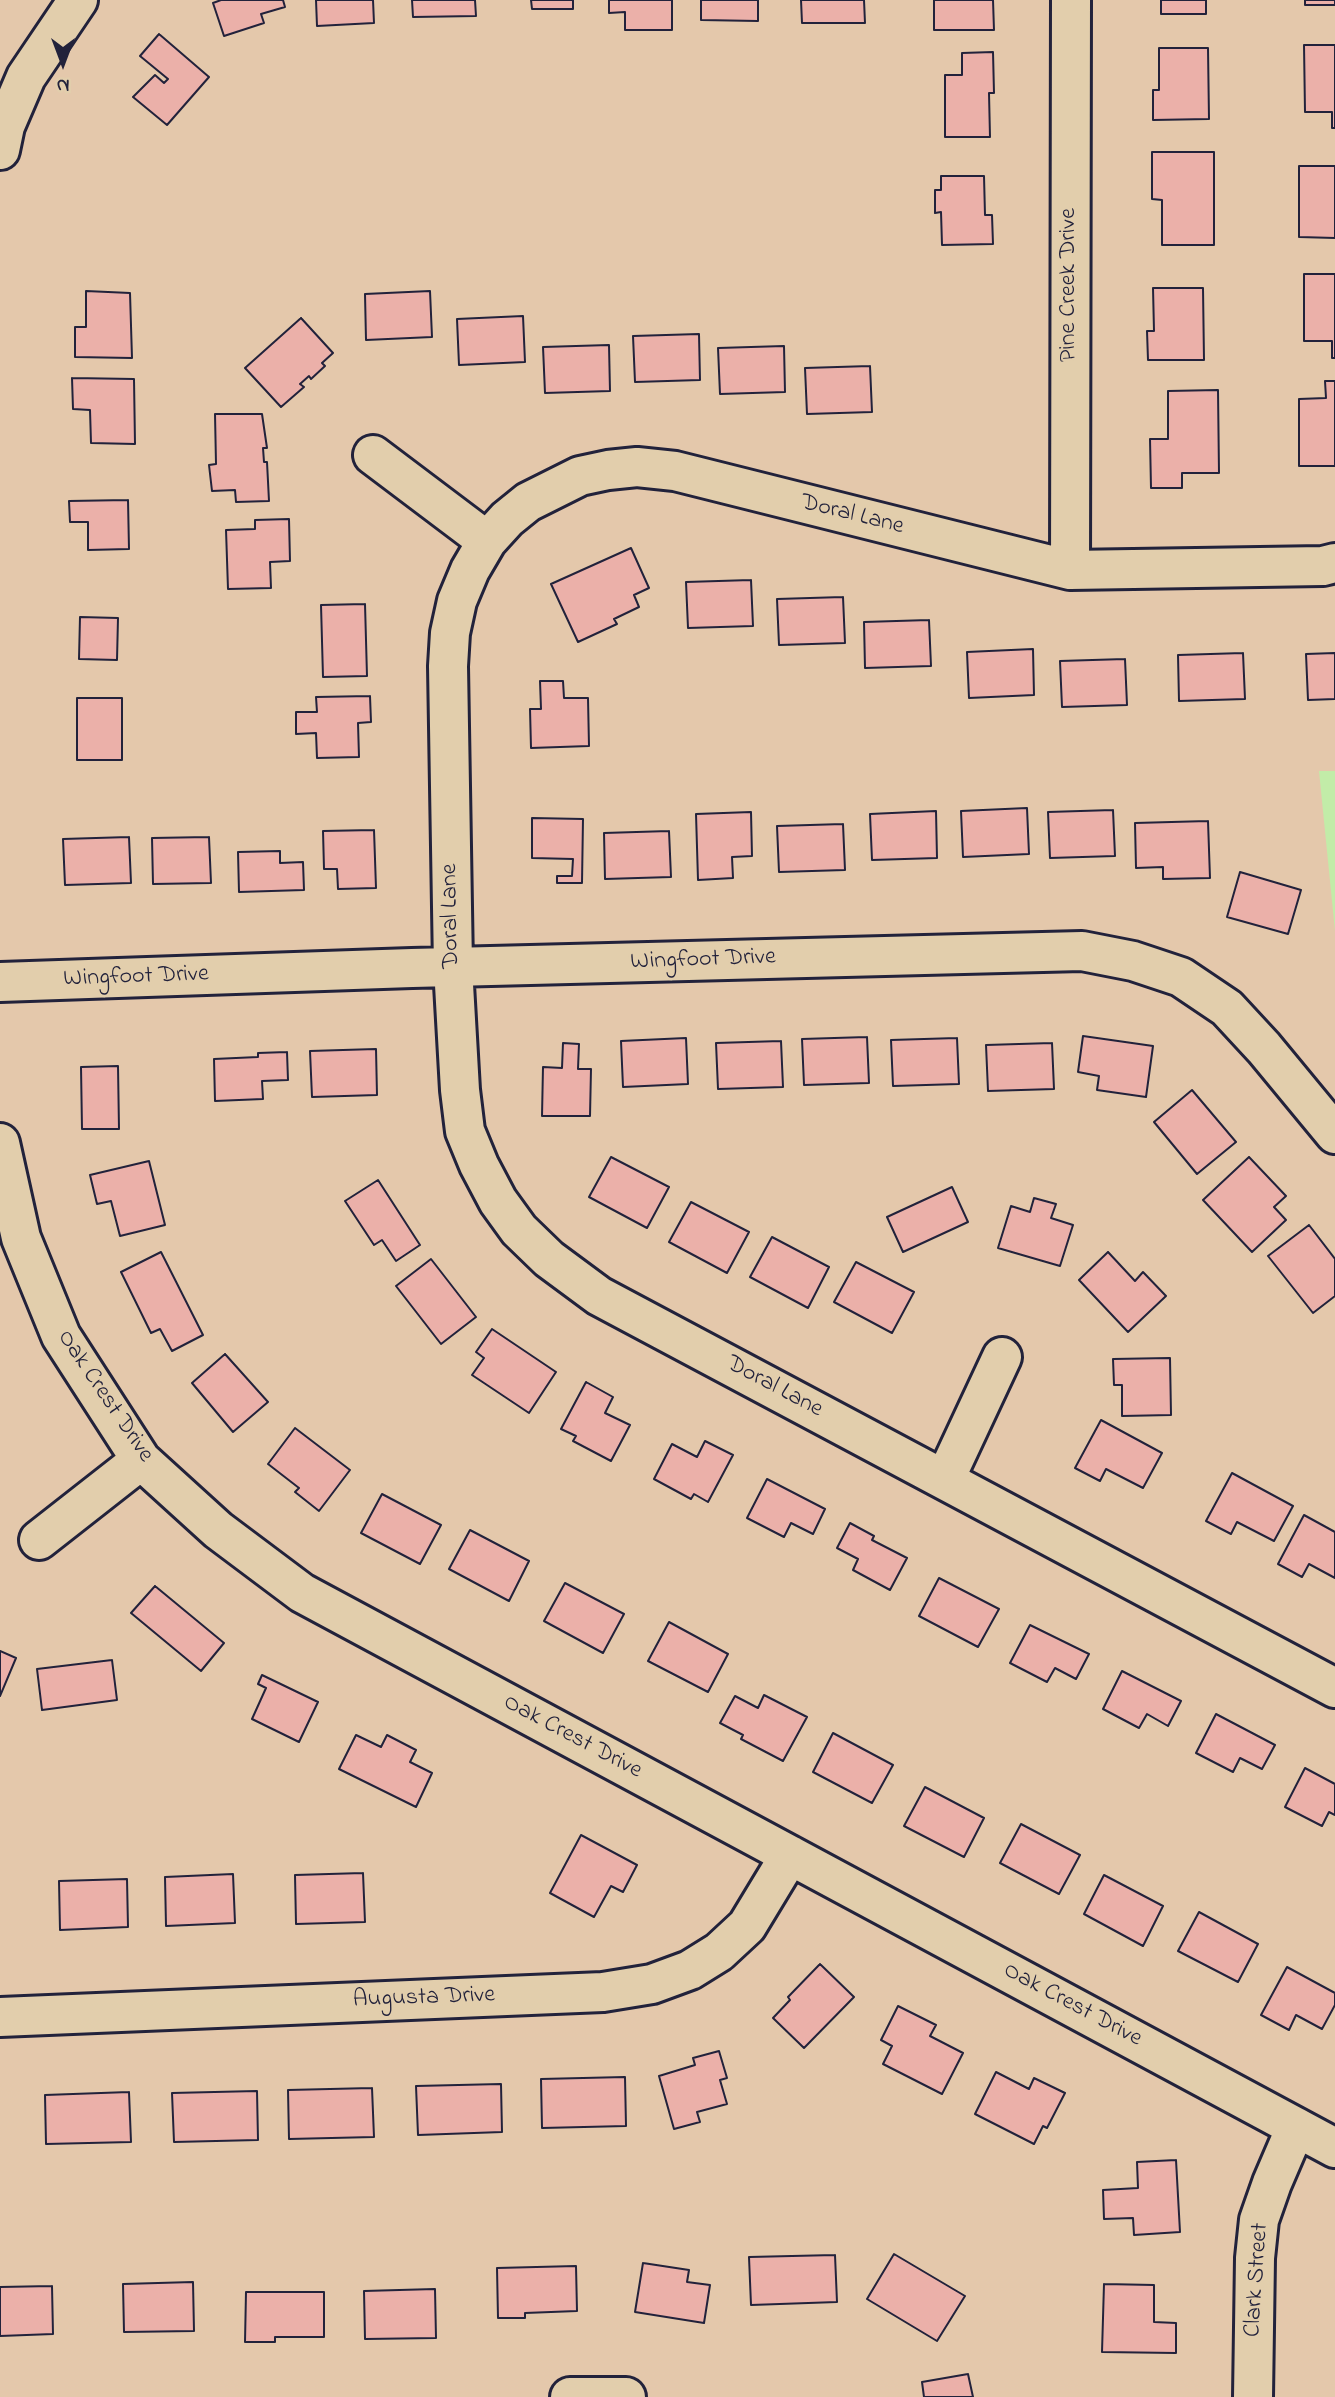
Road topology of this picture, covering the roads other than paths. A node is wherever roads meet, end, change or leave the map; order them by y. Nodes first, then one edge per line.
1 (78, 0) edge
2 (1071, 0) edge
3 (0, 150) edge
4 (373, 455) dead end
5 (487, 541) junction
6 (1335, 563) edge
7 (1070, 570) junction
8 (453, 967) junction
9 (0, 982) edge
10 (1335, 1134) edge
11 (0, 1143) edge
12 (1002, 1357) dead end
13 (141, 1460) junction
14 (945, 1479) junction
15 (39, 1540) dead end
16 (1335, 1688) edge
17 (790, 1855) junction
18 (0, 2017) edge
19 (1296, 2127) junction
20 (1335, 2148) edge
21 (570, 2397) edge
22 (625, 2397) edge
23 (1253, 2397) edge

1 - 3 street
2 - 7 street, Pine Creek Drive
4 - 5 street
5 - 7 street, Doral Lane
5 - 8 street, Doral Lane
6 - 7 street, Doral Lane
8 - 9 street, Wingfoot Drive
8 - 10 street, Wingfoot Drive
8 - 14 street, Doral Lane
11 - 13 street, Oak Crest Drive
12 - 14 street
13 - 15 street
13 - 17 street, Oak Crest Drive
14 - 16 street, Doral Lane
17 - 18 street, Augusta Drive
17 - 19 street, Oak Crest Drive
19 - 20 street, Oak Crest Drive
19 - 23 street, Clark Street
21 - 22 street

